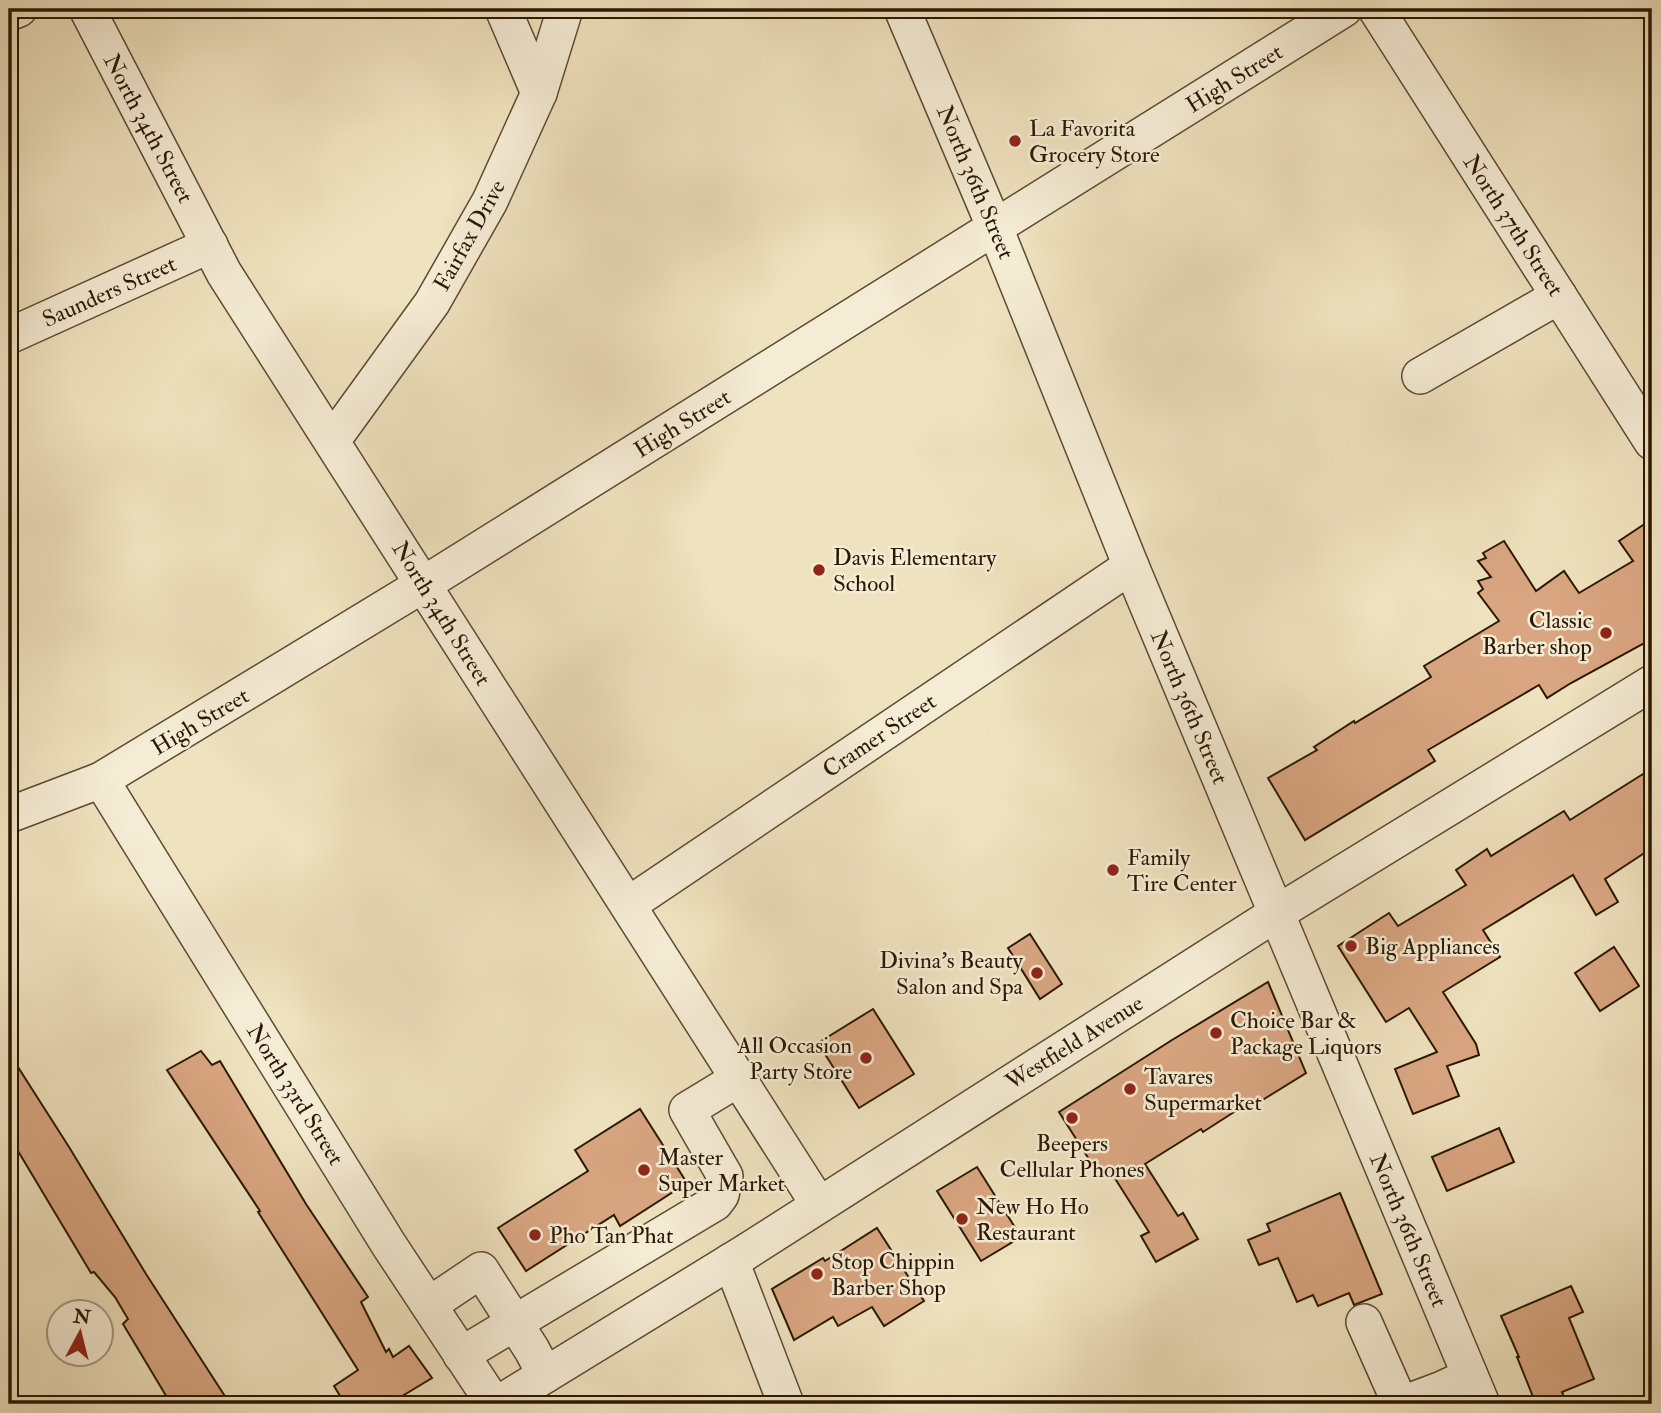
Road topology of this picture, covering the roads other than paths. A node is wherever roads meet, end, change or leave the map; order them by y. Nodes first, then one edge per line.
1 (19, 9) edge
2 (86, 9) edge
3 (503, 9) edge
4 (565, 9) edge
5 (902, 9) edge
6 (1344, 9) edge
7 (1376, 9) edge
8 (9, 13) edge
9 (539, 93) junction
10 (995, 228) junction
11 (210, 245) junction
12 (1559, 296) junction
13 (9, 337) edge
14 (1420, 376) dead end
15 (332, 441) junction
16 (1652, 442) edge
17 (1131, 566) junction
18 (424, 584) junction
19 (1647, 697) edge
20 (102, 780) junction
21 (9, 815) edge
22 (628, 905) junction
23 (1277, 913) junction
24 (738, 1079) junction
25 (715, 1203) junction
26 (819, 1205) junction
27 (738, 1257) junction
28 (592, 1277) junction
29 (429, 1305) junction
30 (1364, 1322) dead end
31 (514, 1323) junction
32 (624, 1327) junction
33 (461, 1355) junction
34 (545, 1375) junction
35 (1476, 1390) edge
36 (496, 1404) edge
37 (786, 1404) edge

1 - 8 street
2 - 11 street, North 34th Street
3 - 9 street
4 - 9 street, Fairfax Drive
5 - 10 street, North 36th Street
6 - 10 street, High Street
7 - 12 street, North 37th Street
9 - 15 street, Fairfax Drive
10 - 17 street, North 36th Street
10 - 18 street, High Street
11 - 13 street, Saunders Street
11 - 15 street, North 34th Street
12 - 14 street
12 - 16 street, North 37th Street
15 - 18 street, North 34th Street
17 - 22 street, Cramer Street
17 - 23 street, North 36th Street
18 - 20 street, High Street
18 - 22 street, North 34th Street
19 - 23 street, Westfield Avenue
20 - 21 street, High Street
20 - 29 street, North 33rd Street
22 - 24 street, North 34th Street
23 - 26 street, Westfield Avenue
23 - 35 street, North 36th Street
24 - 25 street
24 - 26 street, North 34th Street
25 - 27 street
25 - 28 street
26 - 27 street, Westfield Avenue
27 - 32 street, Westfield Avenue
27 - 37 street
28 - 31 street
28 - 32 street
29 - 31 street
29 - 33 street, North 33rd Street
30 - 35 street
31 - 33 street
31 - 34 street
32 - 34 street, Westfield Avenue
33 - 36 street, North 33rd Street
34 - 36 street, Westfield Avenue

